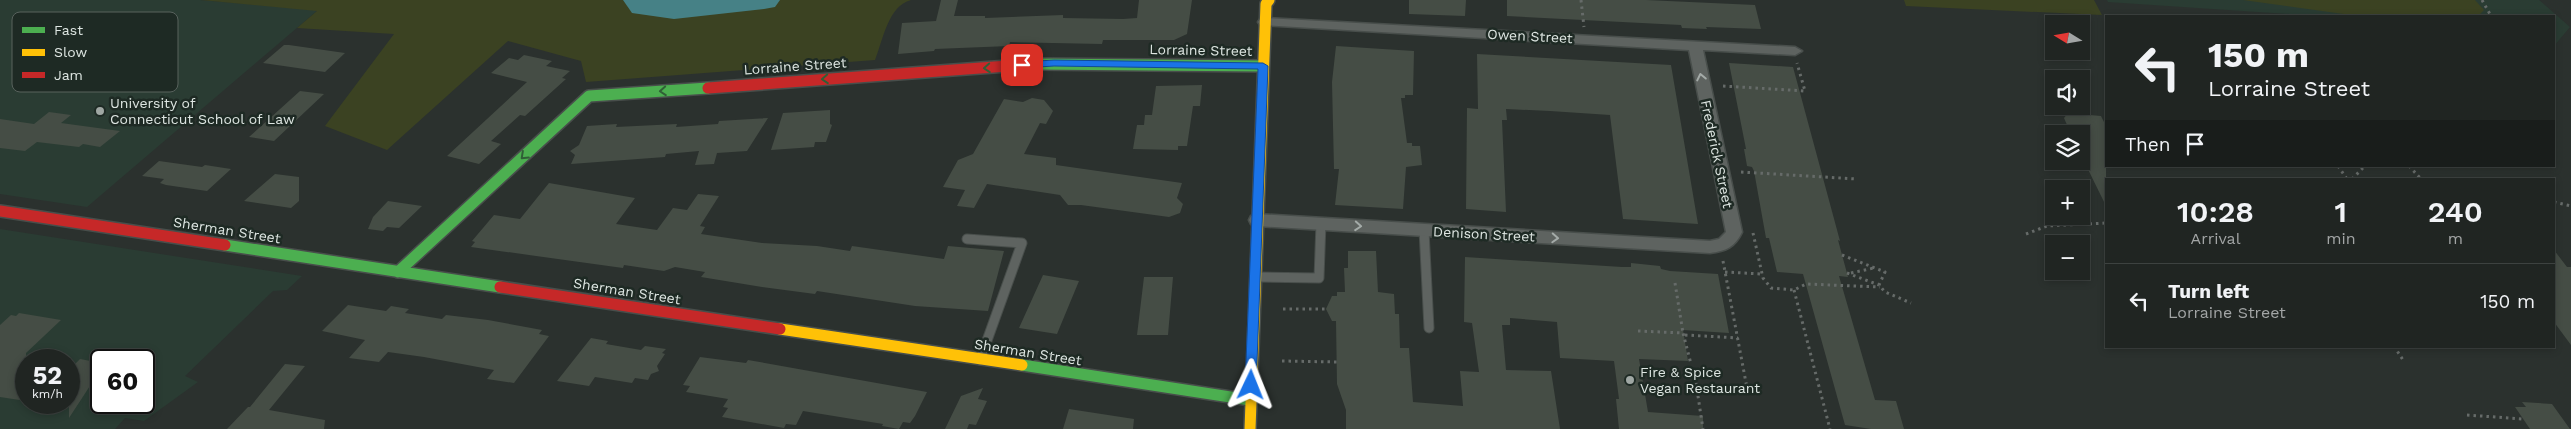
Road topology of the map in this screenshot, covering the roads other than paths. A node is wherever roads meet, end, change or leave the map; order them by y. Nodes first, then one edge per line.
1 (1266, 1) edge
2 (1265, 22) junction
3 (1695, 46) junction
4 (1796, 56) road end
5 (1263, 66) junction
6 (0, 211) edge
7 (1257, 220) junction
8 (1321, 223) junction
9 (1424, 230) junction
10 (967, 239) dead end
11 (1710, 248) joint
12 (398, 272) junction
13 (1255, 277) junction
14 (1429, 328) dead end
15 (980, 360) junction
16 (1250, 400) junction
17 (1250, 429) edge

1 - 2 street
2 - 3 street, Owen Street
2 - 5 street
3 - 4 street, Owen Street
11 -> 3 street, Frederick Street
5 - 7 street
5 -> 12 street, Lorraine Street
6 - 12 street, Sherman Street
7 - 8 street, Denison Street
7 - 13 street
8 -> 9 street, Denison Street
8 - 13 lane
9 -> 11 street, Denison Street
9 - 14 lane
10 - 15 lane
12 - 15 street, Sherman Street
13 - 16 street
15 - 16 street, Sherman Street
16 - 17 street

